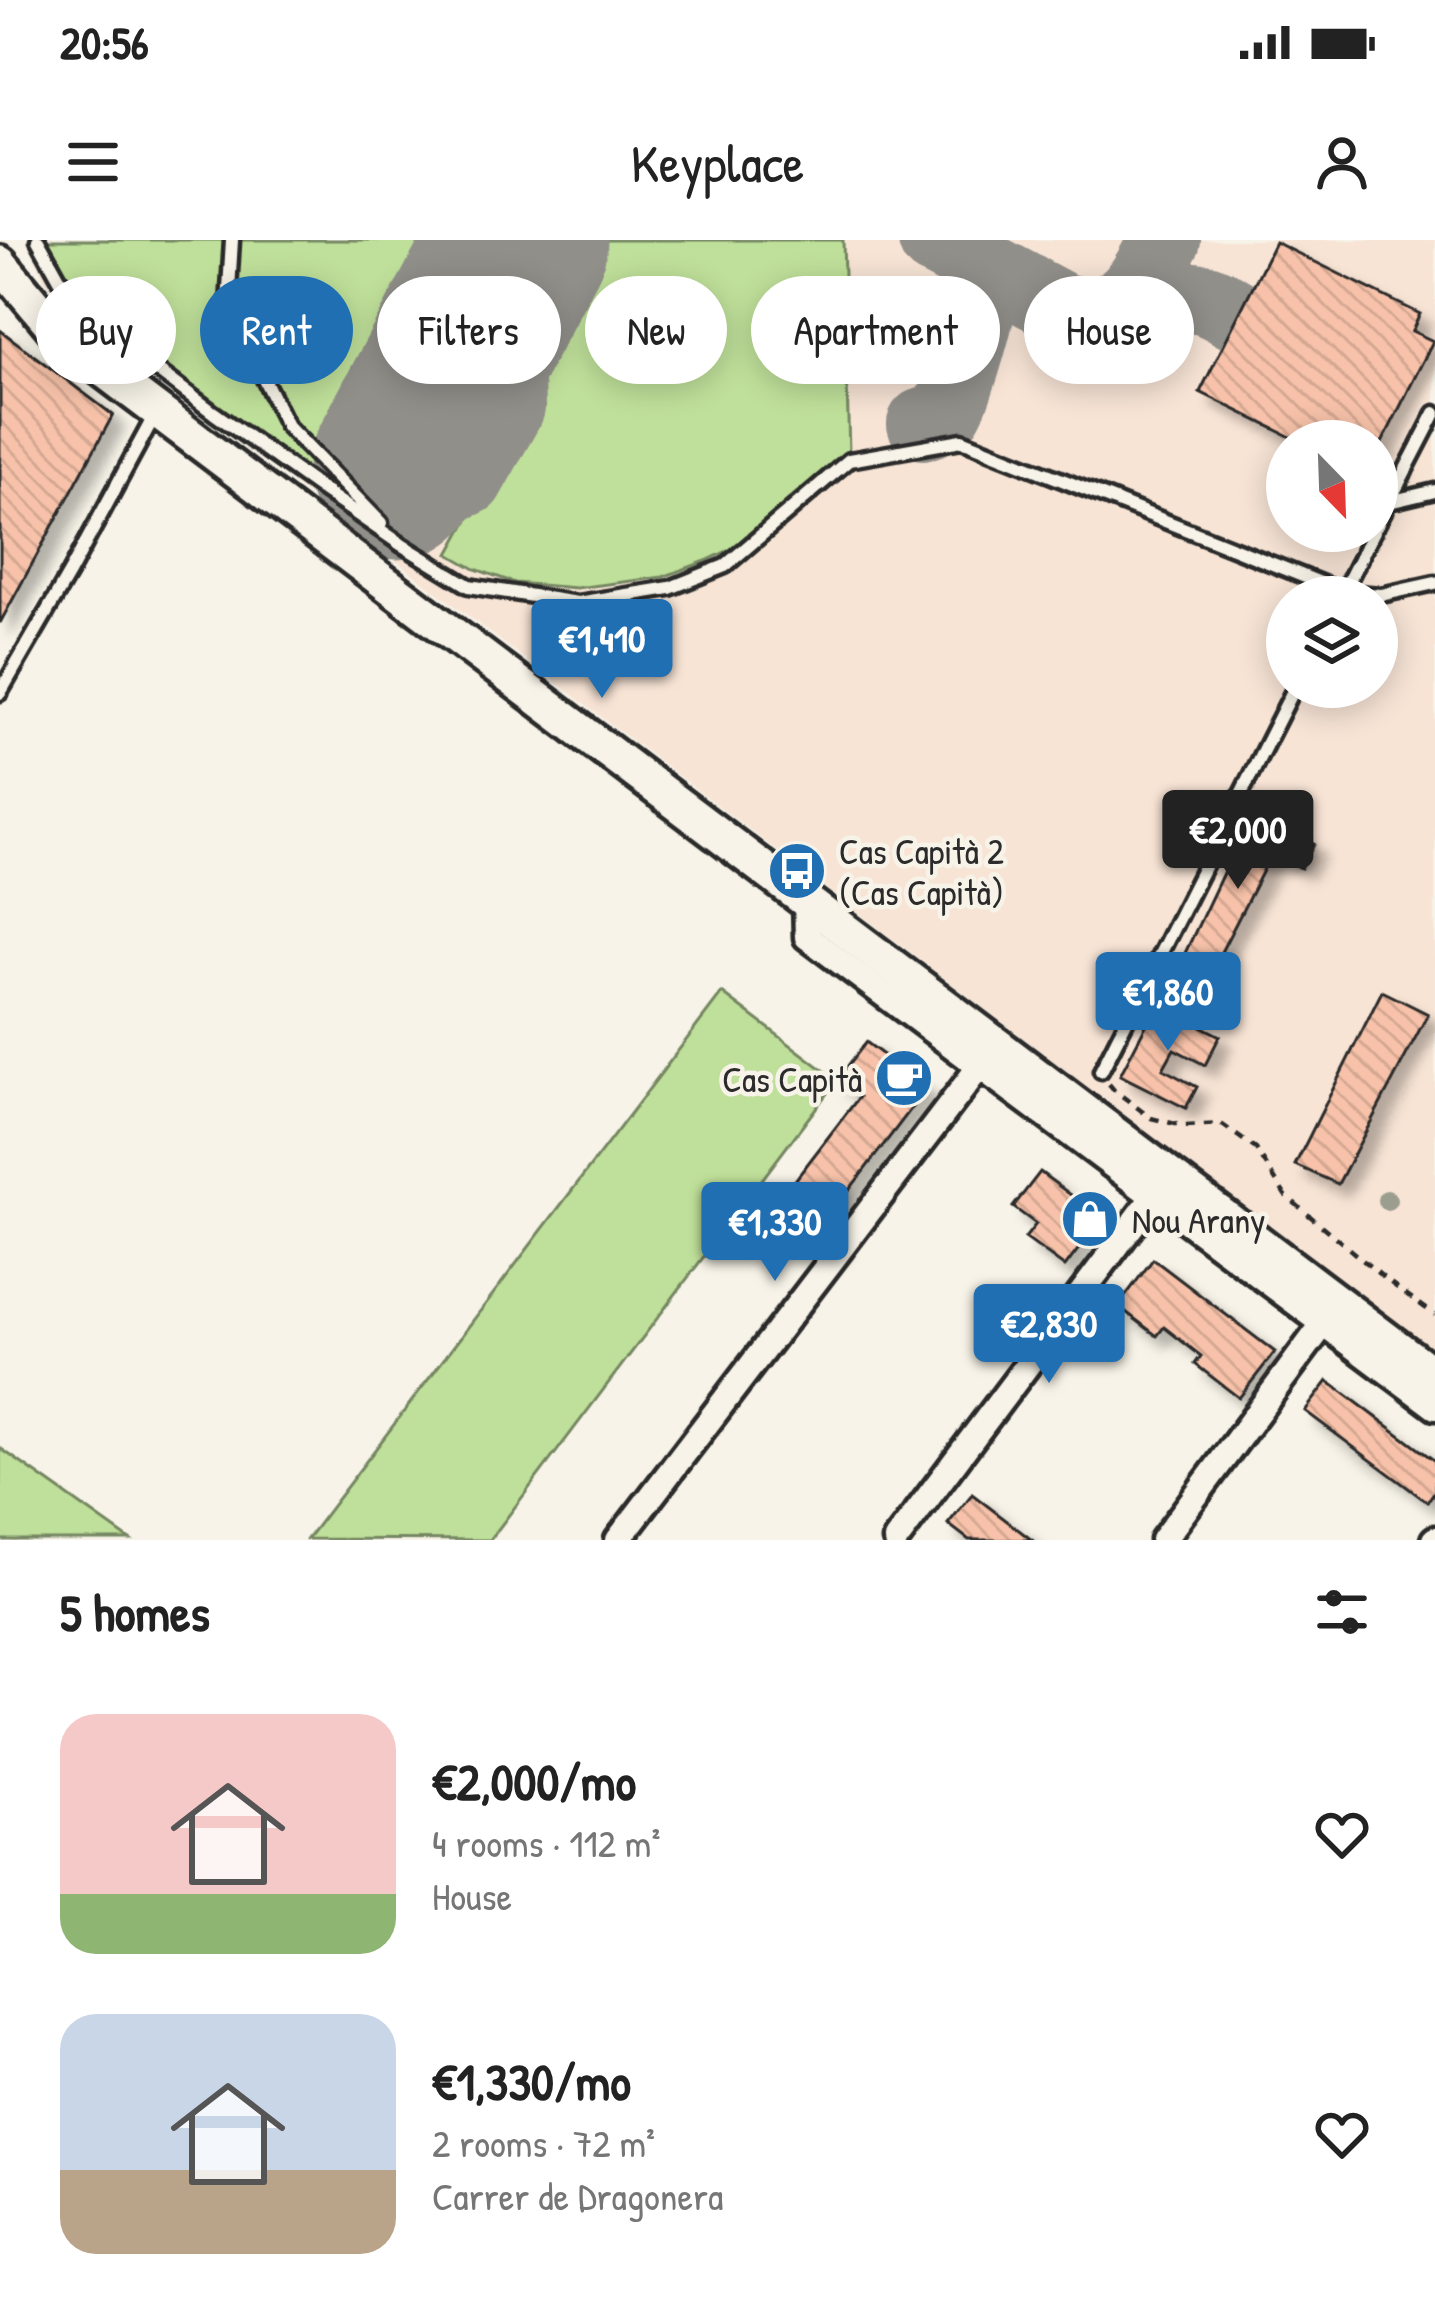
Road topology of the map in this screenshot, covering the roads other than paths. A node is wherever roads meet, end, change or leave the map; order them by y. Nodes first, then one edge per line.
1 (38, 240) edge
2 (232, 240) edge
3 (0, 263) edge
4 (158, 410) junction
5 (1435, 413) edge
6 (1398, 485) edge
7 (1435, 491) edge
8 (1398, 500) edge
9 (403, 545) junction
10 (1295, 576) edge
11 (1435, 583) edge
12 (1398, 591) edge
13 (0, 693) edge
14 (1284, 708) edge
15 (806, 899) junction
16 (980, 1066) junction
17 (1101, 1071) road end
18 (1162, 1186) junction
19 (1324, 1323) junction
20 (1435, 1376) edge
21 (1435, 1407) edge
22 (618, 1540) edge
23 (896, 1540) edge
24 (1163, 1540) edge

1 - 9 lane
2 - 9 lane
3 - 4 street
4 - 13 lane
4 - 15 street
5 - 6 lane
7 - 8 lane
9 - 10 lane
11 - 12 lane
14 - 17 lane
15 - 16 street
15 - 18 street
16 - 18 street
16 - 22 street
18 - 19 street
18 - 20 street
18 - 23 street
19 - 21 street
19 - 24 street

